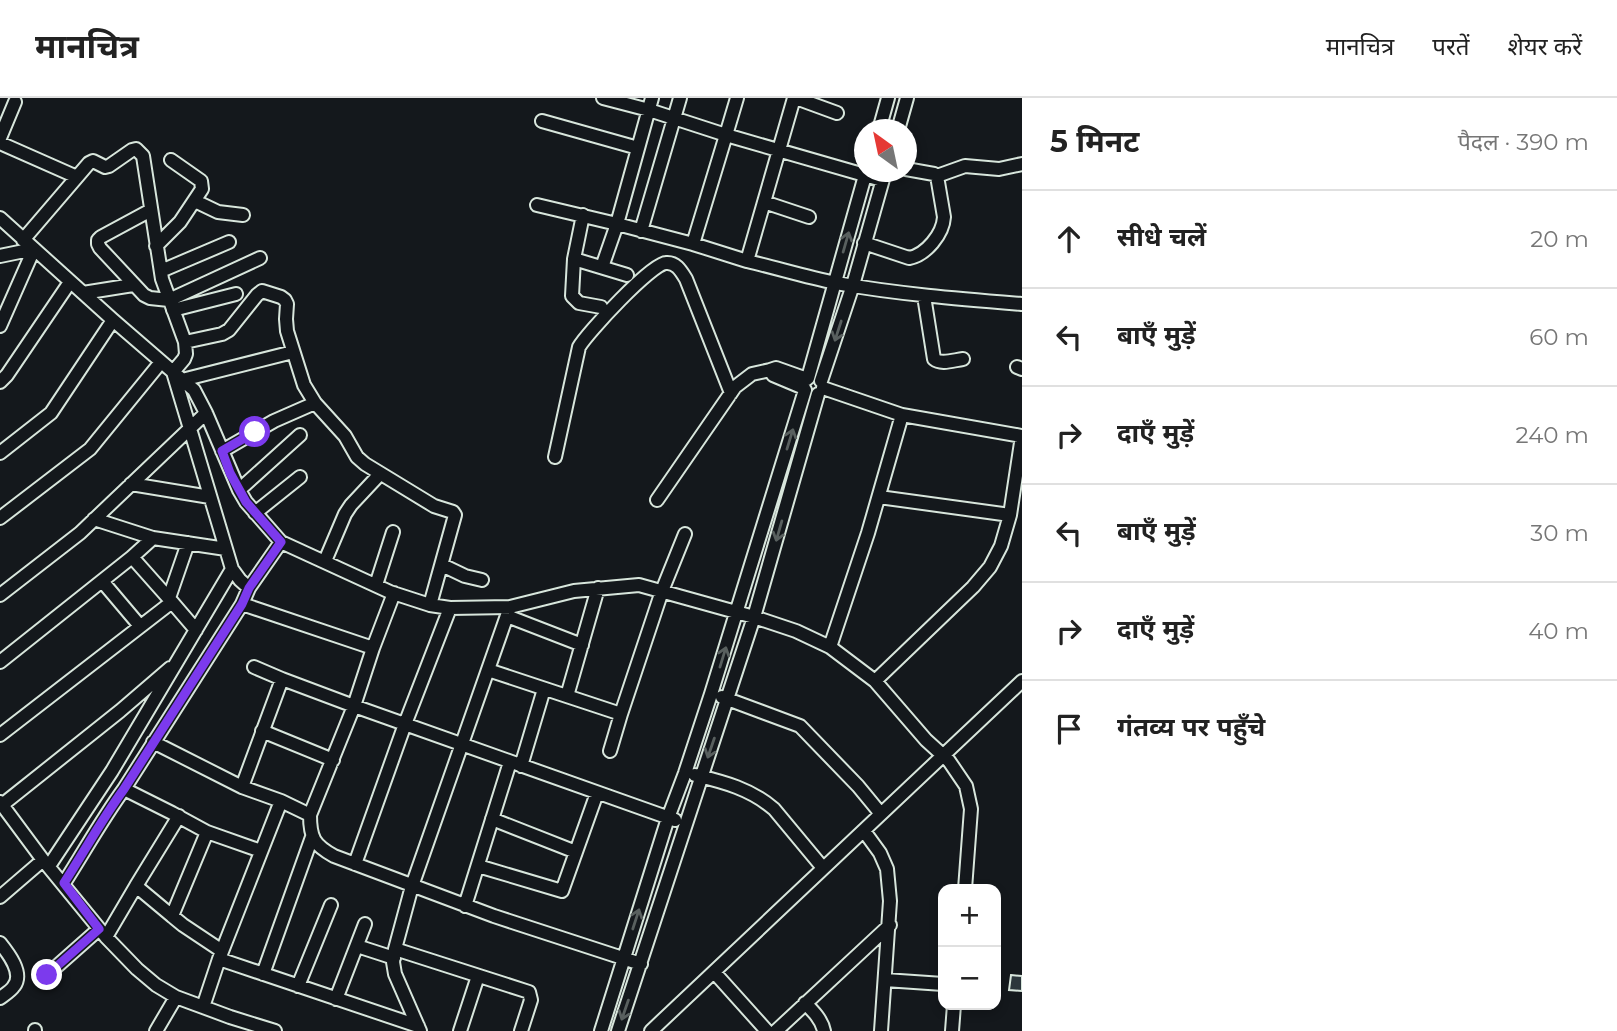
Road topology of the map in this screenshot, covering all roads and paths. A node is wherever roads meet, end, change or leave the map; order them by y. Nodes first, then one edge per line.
1 (604, 98) edge
2 (680, 98) edge
3 (737, 98) edge
4 (795, 98) edge
5 (888, 98) edge
6 (907, 98) edge
7 (15, 102) dead end
8 (651, 104) edge
9 (837, 113) dead end
10 (674, 118) junction
11 (882, 119) edge
12 (901, 119) edge
13 (542, 121) dead end
14 (726, 135) junction
15 (0, 141) edge
16 (638, 148) junction
17 (779, 150) junction
18 (171, 160) dead end
19 (1022, 164) edge
20 (854, 170) edge
21 (917, 171) edge
22 (937, 176) junction
23 (77, 177) junction
24 (863, 182) edge
25 (882, 182) edge
26 (195, 201) junction
27 (764, 202) junction
28 (537, 205) dead end
29 (151, 210) junction
30 (243, 215) dead end
31 (583, 215) junction
32 (808, 217) dead end
33 (0, 218) edge
34 (617, 224) junction
35 (641, 230) junction
36 (229, 242) dead end
37 (864, 243) junction
38 (29, 244) junction
39 (693, 244) junction
40 (156, 246) junction
41 (0, 256) edge
42 (260, 258) dead end
43 (574, 259) junction
44 (747, 261) junction
45 (601, 267) junction
46 (160, 271) junction
47 (627, 275) dead end
48 (70, 282) junction
49 (835, 282) junction
50 (133, 285) junction
51 (853, 285) junction
52 (83, 293) junction
53 (236, 294) dead end
54 (924, 296) junction
55 (1022, 304) edge
56 (171, 305) junction
57 (600, 307) dead end
58 (113, 320) junction
59 (0, 326) edge
60 (184, 342) junction
61 (293, 352) junction
62 (963, 359) dead end
63 (161, 362) junction
64 (177, 376) junction
65 (0, 382) edge
66 (812, 386) junction
67 (731, 393) junction
68 (316, 403) junction
69 (206, 413) junction
70 (902, 415) junction
71 (189, 429) junction
72 (300, 435) dead end
73 (1022, 436) edge
74 (222, 451) junction
75 (0, 453) edge
76 (555, 457) dead end
77 (380, 474) junction
78 (300, 477) dead end
79 (131, 484) junction
80 (239, 490) junction
81 (879, 496) junction
82 (210, 497) junction
83 (657, 500) dead end
84 (255, 513) junction
85 (1010, 515) junction
86 (0, 518) edge
87 (94, 519) junction
88 (393, 532) dead end
89 (685, 534) dead end
90 (153, 538) junction
91 (281, 542) junction
92 (188, 543) junction
93 (226, 549) junction
94 (132, 557) junction
95 (325, 561) junction
96 (442, 565) junction
97 (232, 569) junction
98 (482, 580) dead end
99 (103, 581) junction
100 (376, 585) junction
101 (249, 588) junction
102 (598, 588) junction
103 (662, 591) junction
104 (394, 593) junction
105 (0, 595) edge
106 (170, 600) junction
107 (242, 604) junction
108 (430, 605) junction
109 (450, 608) junction
110 (737, 611) junction
111 (509, 612) junction
112 (754, 617) junction
113 (140, 626) junction
114 (196, 630) junction
115 (582, 645) junction
116 (830, 647) junction
117 (373, 648) junction
118 (0, 663) edge
119 (177, 663) junction
120 (254, 667) dead end
121 (488, 670) junction
122 (282, 679) junction
123 (875, 681) junction
124 (1022, 681) edge
125 (544, 689) junction
126 (711, 694) junction
127 (566, 696) junction
128 (728, 699) junction
129 (354, 706) junction
130 (621, 714) junction
131 (405, 724) junction
132 (262, 732) junction
133 (0, 735) edge
134 (153, 742) junction
135 (461, 745) junction
136 (610, 751) dead end
137 (943, 756) junction
138 (333, 760) junction
139 (516, 764) junction
140 (685, 773) junction
141 (701, 776) junction
142 (242, 787) junction
143 (124, 789) junction
144 (597, 793) junction
145 (281, 801) junction
146 (1, 804) edge
147 (881, 814) junction
148 (310, 815) junction
149 (179, 817) junction
150 (668, 818) junction
151 (492, 819) junction
152 (685, 823) junction
153 (864, 831) junction
154 (207, 832) junction
155 (313, 837) junction
156 (261, 851) junction
157 (576, 852) junction
158 (46, 863) junction
159 (355, 864) junction
160 (478, 866) junction
161 (823, 869) junction
162 (648, 882) junction
163 (64, 883) junction
164 (965, 884) edge
165 (136, 886) junction
166 (412, 886) junction
167 (665, 887) junction
168 (0, 897) edge
169 (331, 905) dead end
170 (465, 906) junction
171 (173, 916) junction
172 (365, 924) dead end
173 (890, 925) junction
174 (103, 933) junction
175 (0, 943) edge
176 (356, 946) junction
177 (394, 953) junction
178 (221, 955) junction
179 (623, 958) junction
180 (640, 964) junction
181 (714, 972) junction
182 (263, 974) junction
183 (47, 975) dead end
184 (478, 976) junction
185 (886, 980) junction
186 (938, 984) edge
187 (298, 986) junction
188 (176, 997) junction
189 (0, 998) edge
190 (336, 999) junction
191 (805, 1003) junction
192 (203, 1007) junction
193 (954, 1010) edge
194 (230, 1017) junction
195 (419, 1029) edge
196 (156, 1031) edge
197 (226, 1031) edge
198 (275, 1031) edge
199 (460, 1031) edge
200 (521, 1031) edge
201 (601, 1031) edge
202 (618, 1031) edge
203 (652, 1031) edge
204 (768, 1031) edge
205 (776, 1031) edge
206 (824, 1031) edge
207 (881, 1031) edge
208 (952, 1031) edge

1 - 8 street
2 - 10 street
3 - 14 street
4 - 9 street
4 - 17 street
5 - 11 street
6 - 12 street
7 - 15 street
8 - 10 street
8 - 16 street
10 - 14 street
10 - 35 street
13 - 16 street
14 - 17 street
14 - 39 street
15 - 23 street
16 - 34 street
17 - 20 street
17 - 27 street
18 - 26 street
19 - 22 street
21 - 22 street
22 - 37 street
23 - 29 street
23 - 38 street
49 -> 24 street
25 - 37 street
26 - 30 street
26 - 40 street
27 - 32 street
27 - 44 street
28 - 31 street
29 - 40 street
29 - 50 street
31 - 34 street
31 - 43 street
33 - 38 street
34 - 35 street
34 - 45 street
35 - 39 street
36 - 46 street
37 - 51 street
38 - 41 street
38 - 48 street
38 - 59 street
39 - 44 street
40 - 46 street
42 - 56 street
43 - 45 street
43 - 57 street
44 - 49 street
45 - 47 street
46 - 56 street
48 - 52 street
48 - 65 street
49 - 51 street
49 - 66 street
50 - 52 street
50 - 56 street
51 - 54 street
51 -> 66 street
52 - 58 street
53 - 56 street
54 - 55 street
54 - 62 street
56 - 60 street
58 - 63 street
58 - 75 street
60 - 61 street
60 - 64 street
61 - 64 street
61 - 68 street
63 - 64 street
63 - 86 street
64 - 69 street
64 - 71 street
66 - 67 street
66 - 70 street
110 -> 66 street
66 -> 112 street
67 - 76 street
67 - 83 street
68 - 74 street
68 - 77 street
69 - 71 street
69 - 74 street
70 - 73 street
70 - 81 street
71 - 79 street
71 - 82 street
72 - 80 street
73 - 85 street
74 - 80 street
77 - 95 street
77 - 96 street
78 - 84 street
79 - 82 street
79 - 87 street
80 - 84 street
81 - 85 street
81 - 116 street
82 - 93 street
84 - 91 street
85 - 123 street
87 - 90 street
87 - 105 street
88 - 100 street
89 - 103 street
90 - 92 street
90 - 94 street
91 - 95 street
91 - 101 street
92 - 93 street
92 - 106 street
93 - 97 street
94 - 99 street
94 - 106 street
95 - 100 street
96 - 98 street
96 - 108 street
97 - 101 street
97 - 114 street
99 - 113 street
99 - 118 street
100 - 104 street
101 - 107 street
102 - 103 street
102 - 111 street
102 - 115 street
103 - 110 street
103 - 130 street
104 - 108 street
104 - 117 street
106 - 113 street
106 - 114 street
107 - 117 street
107 - 134 street
108 - 109 street
109 - 111 street
109 - 131 street
110 - 112 street
126 -> 110 street
111 - 115 street
111 - 121 street
112 - 116 street
112 - 128 street
113 - 133 street
114 - 119 street
115 - 127 street
116 - 123 street
117 - 129 street
119 - 146 street
119 - 158 street
120 - 122 street
121 - 125 street
121 - 135 street
122 - 129 street
122 - 132 street
123 - 137 street
124 - 137 street
125 - 127 street
125 - 139 street
126 - 128 street
126 - 140 street
127 - 130 street
128 -> 141 street
128 - 147 street
129 - 131 street
129 - 138 street
130 - 136 street
131 - 135 street
131 - 159 street
132 - 138 street
132 - 142 street
134 - 142 street
134 - 143 street
135 - 139 street
135 - 166 street
137 - 147 street
137 - 164 street
138 - 148 street
139 - 144 street
139 - 151 street
140 - 141 street
140 - 150 street
141 - 152 street
141 - 161 street
142 - 145 street
143 - 149 street
143 - 163 street
144 - 150 street
144 - 157 street
145 - 148 street
145 - 156 street
146 - 158 street
147 - 153 street
148 - 155 street
149 - 154 street
149 - 165 street
150 - 152 street
150 - 162 street
151 - 157 street
151 - 160 street
152 - 167 street
153 - 161 street
153 - 173 street
154 - 156 street
154 - 171 street
155 - 159 street
155 - 182 street
156 - 178 street
157 - 160 street
158 - 163 street
158 - 168 street
159 - 166 street
160 - 170 street
161 - 181 street
162 - 167 street
179 -> 162 street
163 - 174 street
165 - 171 street
165 - 174 street
166 - 170 street
166 - 177 street
167 - 180 street
169 - 187 street
170 - 179 street
171 - 178 street
172 - 176 street
173 - 185 street
173 - 191 street
174 - 183 street
174 - 188 street
175 - 189 street
176 - 177 street
176 - 190 street
177 - 184 street
177 - 195 street
178 - 182 street
178 - 192 street
179 - 180 street
179 - 201 street
180 -> 202 street
181 - 203 street
181 - 204 street
182 - 187 street
184 - 199 street
184 - 200 street
185 - 186 street
185 - 207 street
187 - 190 street
188 - 192 street
188 - 196 street
190 - 195 street
191 - 205 street
191 - 206 street
192 - 194 street
193 - 208 street
194 - 197 street
194 - 198 street

